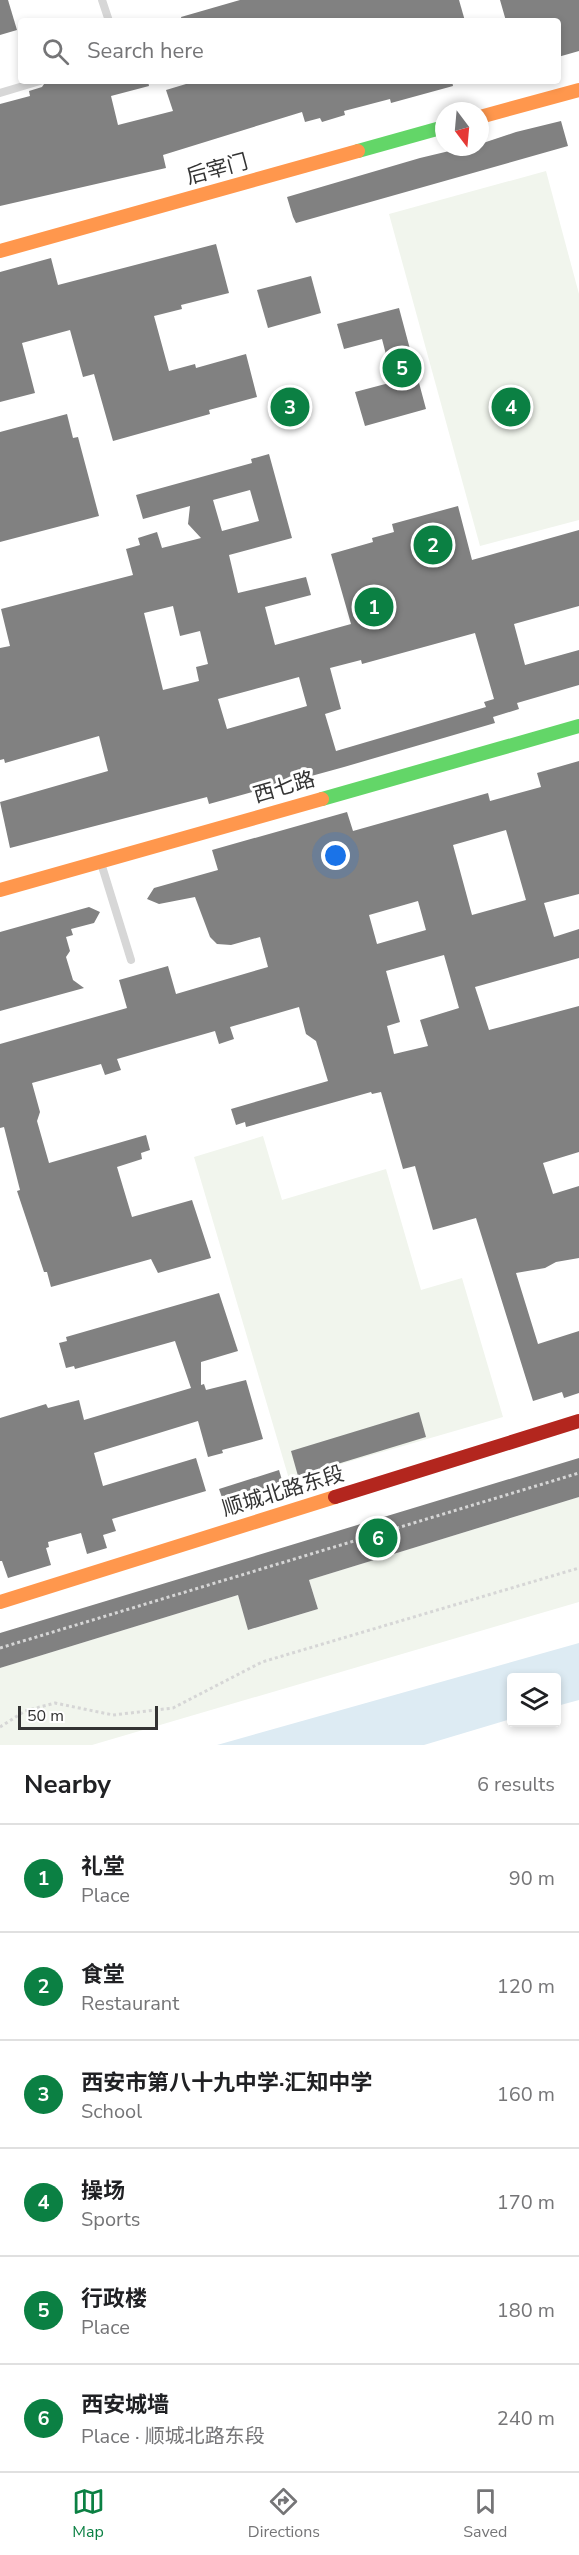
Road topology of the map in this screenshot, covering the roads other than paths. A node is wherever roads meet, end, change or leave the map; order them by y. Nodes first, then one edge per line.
1 (102, 0) edge
2 (108, 18) edge
3 (30, 84) edge
4 (579, 90) edge
5 (0, 93) edge
6 (489, 115) edge
7 (435, 130) edge
8 (0, 250) edge
9 (579, 726) edge
10 (100, 860) junction
11 (0, 890) edge
12 (131, 960) dead end
13 (579, 1421) edge
14 (0, 1602) edge

1 - 2 lane
3 - 5 lane
4 - 6 street
7 - 8 street, 后宰门
9 - 10 street, 西七路
10 - 11 street, 西七路
10 - 12 lane
13 - 14 street, 顺城北路东段

